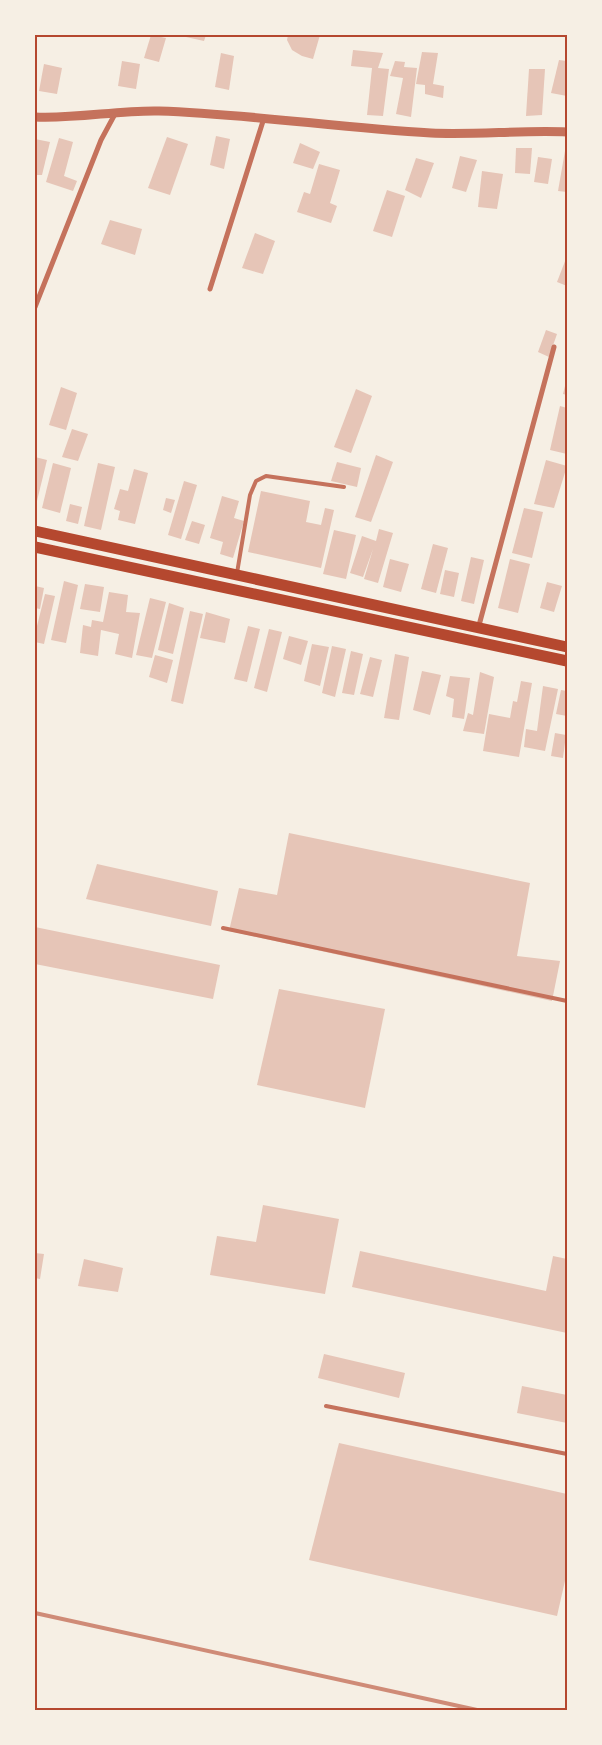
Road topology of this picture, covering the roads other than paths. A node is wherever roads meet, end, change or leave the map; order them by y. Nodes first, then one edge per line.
1 (115, 114) junction
2 (35, 117) edge
3 (264, 118) junction
4 (567, 132) edge
5 (210, 289) dead end
6 (35, 307) edge
7 (554, 347) dead end
8 (344, 487) dead end
9 (35, 531) edge
10 (35, 547) edge
11 (236, 575) junction
12 (478, 629) junction
13 (567, 647) edge
14 (567, 661) edge
15 (223, 928) dead end
16 (567, 1001) edge
17 (326, 1406) dead end
18 (567, 1454) edge

1 - 2 street
1 - 3 street
1 - 6 street
3 - 4 street
3 - 5 street
7 - 12 street
8 - 11 lane
9 - 11 main road
10 - 14 main road
11 - 12 main road
12 - 13 main road
15 - 16 lane
17 - 18 lane

